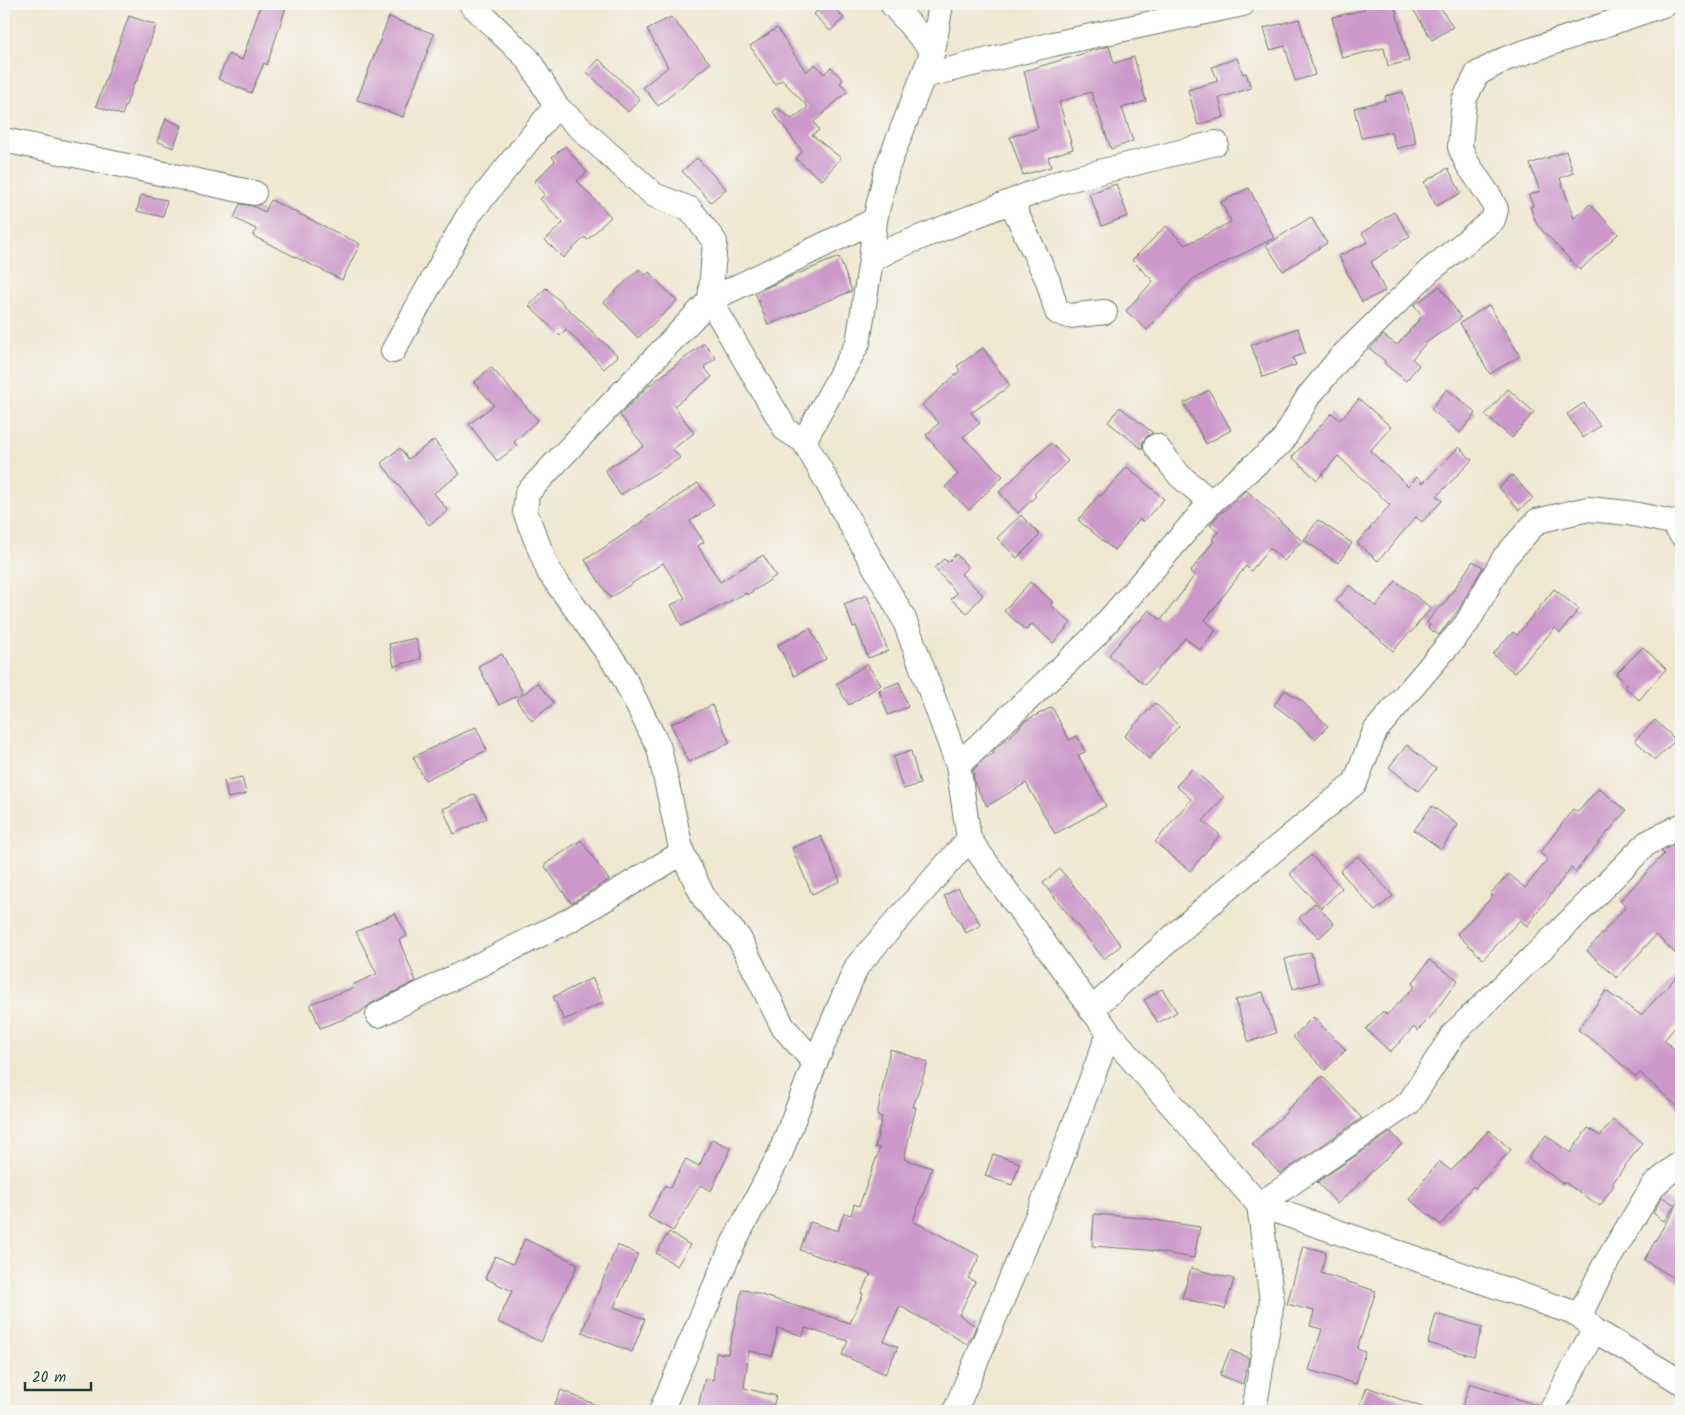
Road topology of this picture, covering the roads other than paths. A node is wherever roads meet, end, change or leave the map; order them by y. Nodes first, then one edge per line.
1 (471, 4) edge
2 (892, 4) edge
3 (941, 4) edge
4 (1243, 4) edge
5 (1666, 4) edge
6 (934, 51) junction
7 (924, 76) junction
8 (556, 106) junction
9 (4, 140) edge
10 (1216, 143) dead end
11 (254, 193) dead end
12 (1011, 202) junction
13 (875, 220) junction
14 (871, 260) junction
15 (710, 300) junction
16 (1105, 312) dead end
17 (393, 351) dead end
18 (804, 441) junction
19 (1156, 446) dead end
20 (1211, 502) junction
21 (1681, 534) edge
22 (958, 765) junction
23 (1681, 826) edge
24 (969, 839) junction
25 (682, 853) junction
26 (1091, 1010) junction
27 (378, 1015) dead end
28 (1109, 1033) junction
29 (815, 1063) junction
30 (1681, 1162) edge
31 (1259, 1205) junction
32 (1587, 1322) junction
33 (1681, 1382) edge
34 (661, 1411) edge
35 (956, 1411) edge
36 (1254, 1411) edge
37 (1551, 1411) edge

1 - 8 street
2 - 6 street
3 - 6 street
4 - 7 street
5 - 20 street
6 - 7 street
7 - 13 street
8 - 15 street
8 - 17 street
9 - 11 street
10 - 12 street
12 - 14 street
12 - 16 street
13 - 14 street
13 - 15 street
14 - 18 street
15 - 18 street
15 - 25 street
18 - 22 street
19 - 20 street
20 - 22 street
21 - 26 street
22 - 24 street
23 - 31 street
24 - 26 street
24 - 29 street
25 - 27 street
25 - 29 street
26 - 28 street
28 - 31 street
28 - 35 street
29 - 34 street
30 - 32 street
31 - 32 street
31 - 36 street
32 - 33 street
32 - 37 street

